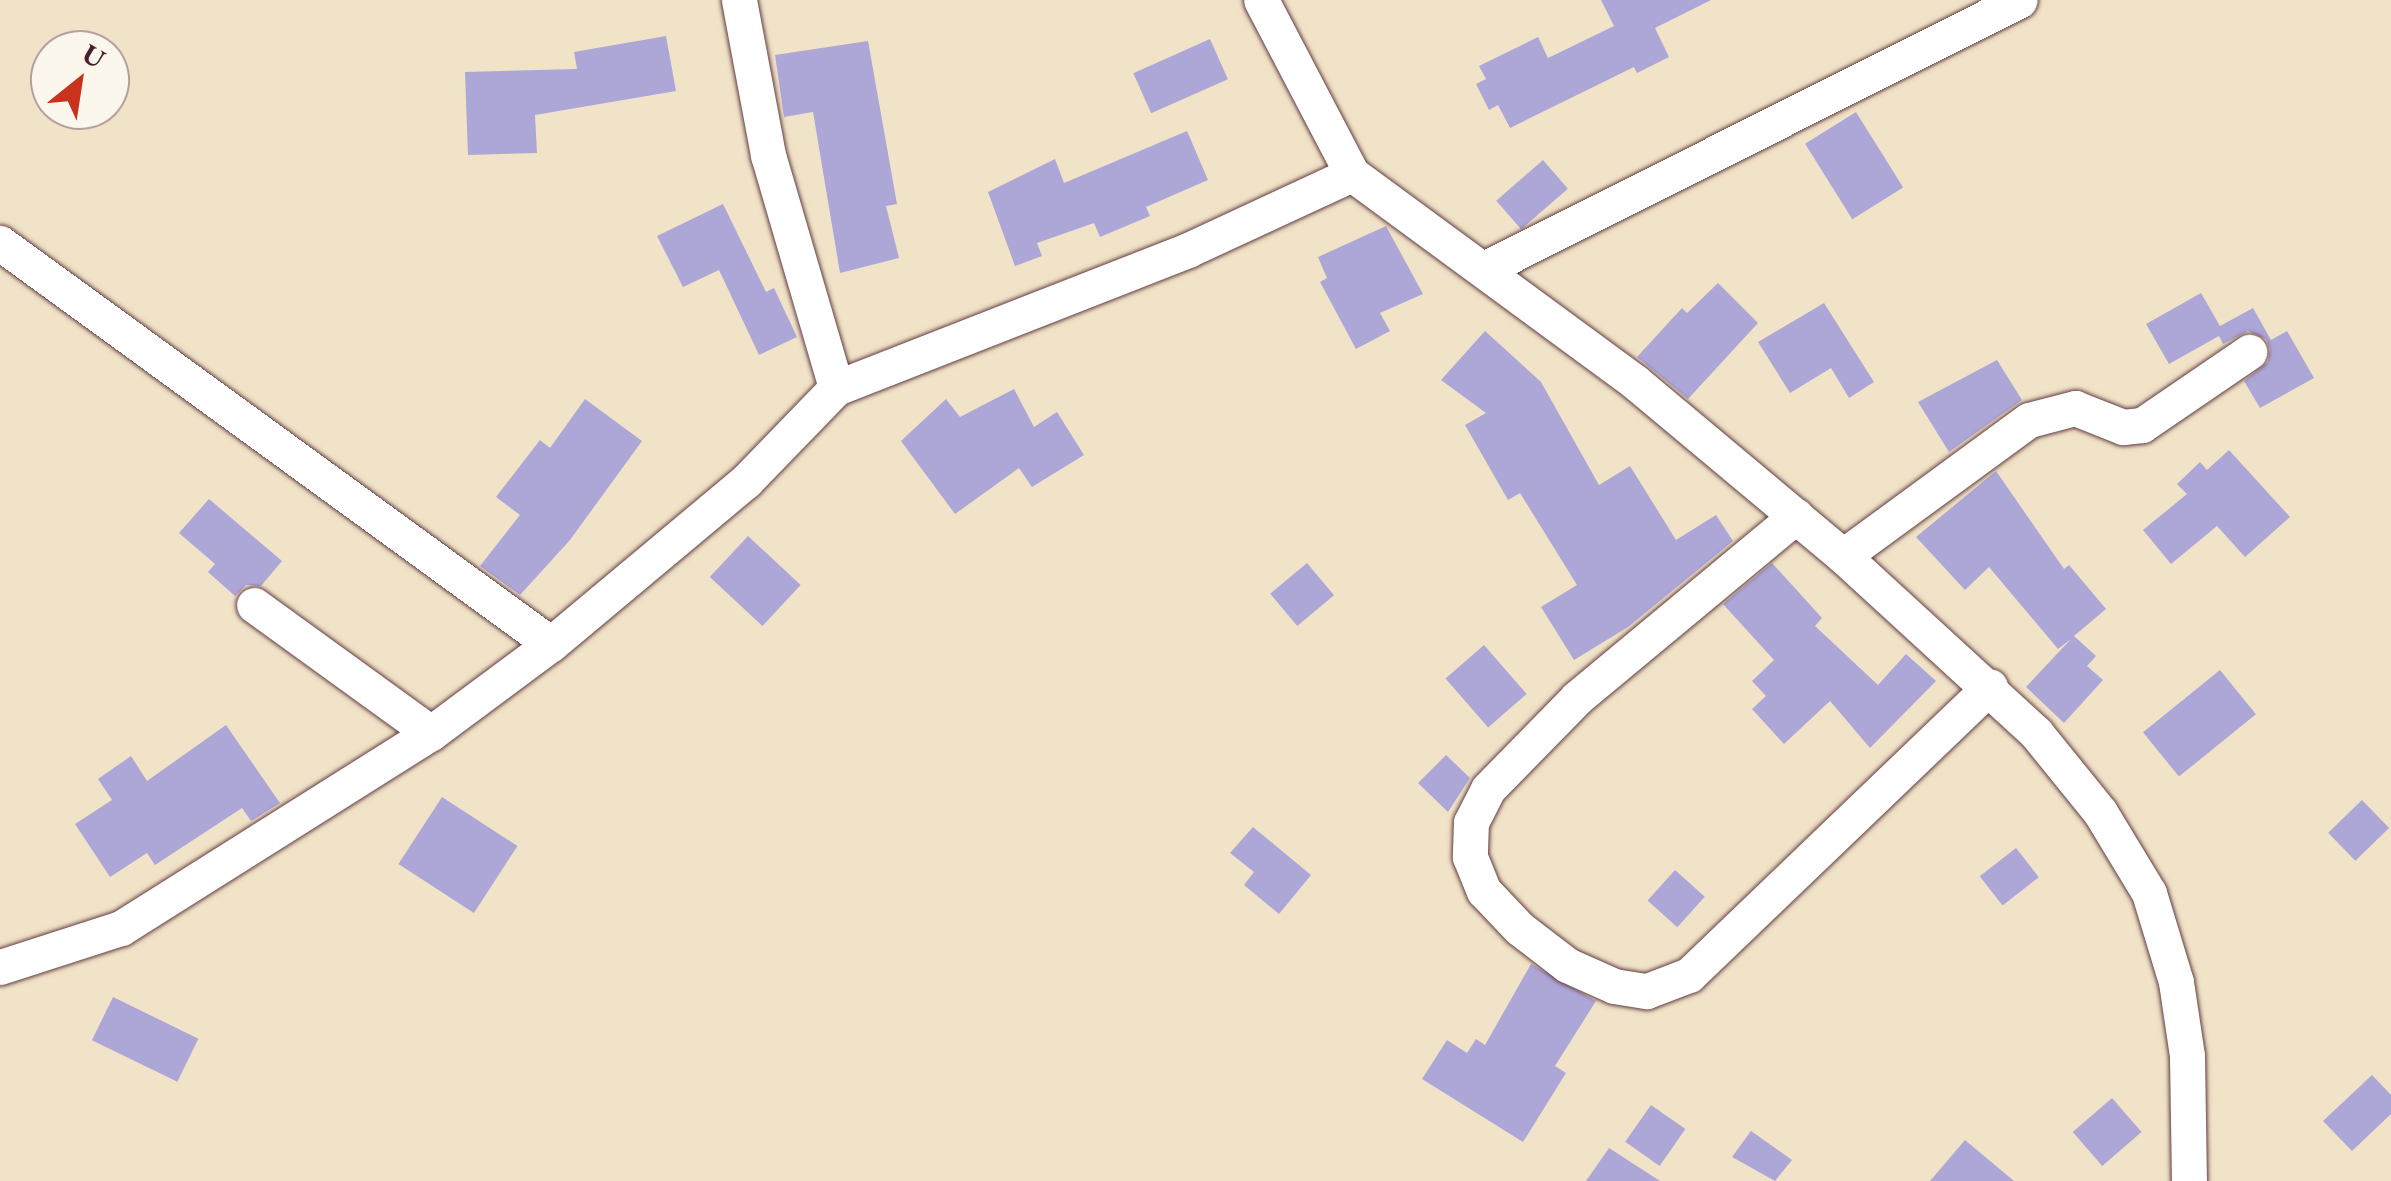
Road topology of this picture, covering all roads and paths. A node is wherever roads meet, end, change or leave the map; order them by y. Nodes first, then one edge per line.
1 (739, 0) edge
2 (1261, 0) edge
3 (2020, 0) edge
4 (1352, 174) junction
5 (0, 243) edge
6 (1486, 268) junction
7 (2249, 352) dead end
8 (836, 388) junction
9 (1796, 516) junction
10 (1843, 556) junction
11 (254, 605) dead end
12 (550, 644) junction
13 (1990, 686) junction
14 (431, 733) junction
15 (0, 967) edge
16 (2189, 1181) edge

1 - 8 street
2 - 4 street
3 - 6 street
4 - 6 street
4 - 8 street
5 - 12 street
6 - 9 street
7 - 10 street
8 - 12 street
9 - 10 street
9 - 13 street
10 - 13 street
11 - 14 street
12 - 14 street
13 - 16 street
14 - 15 street

